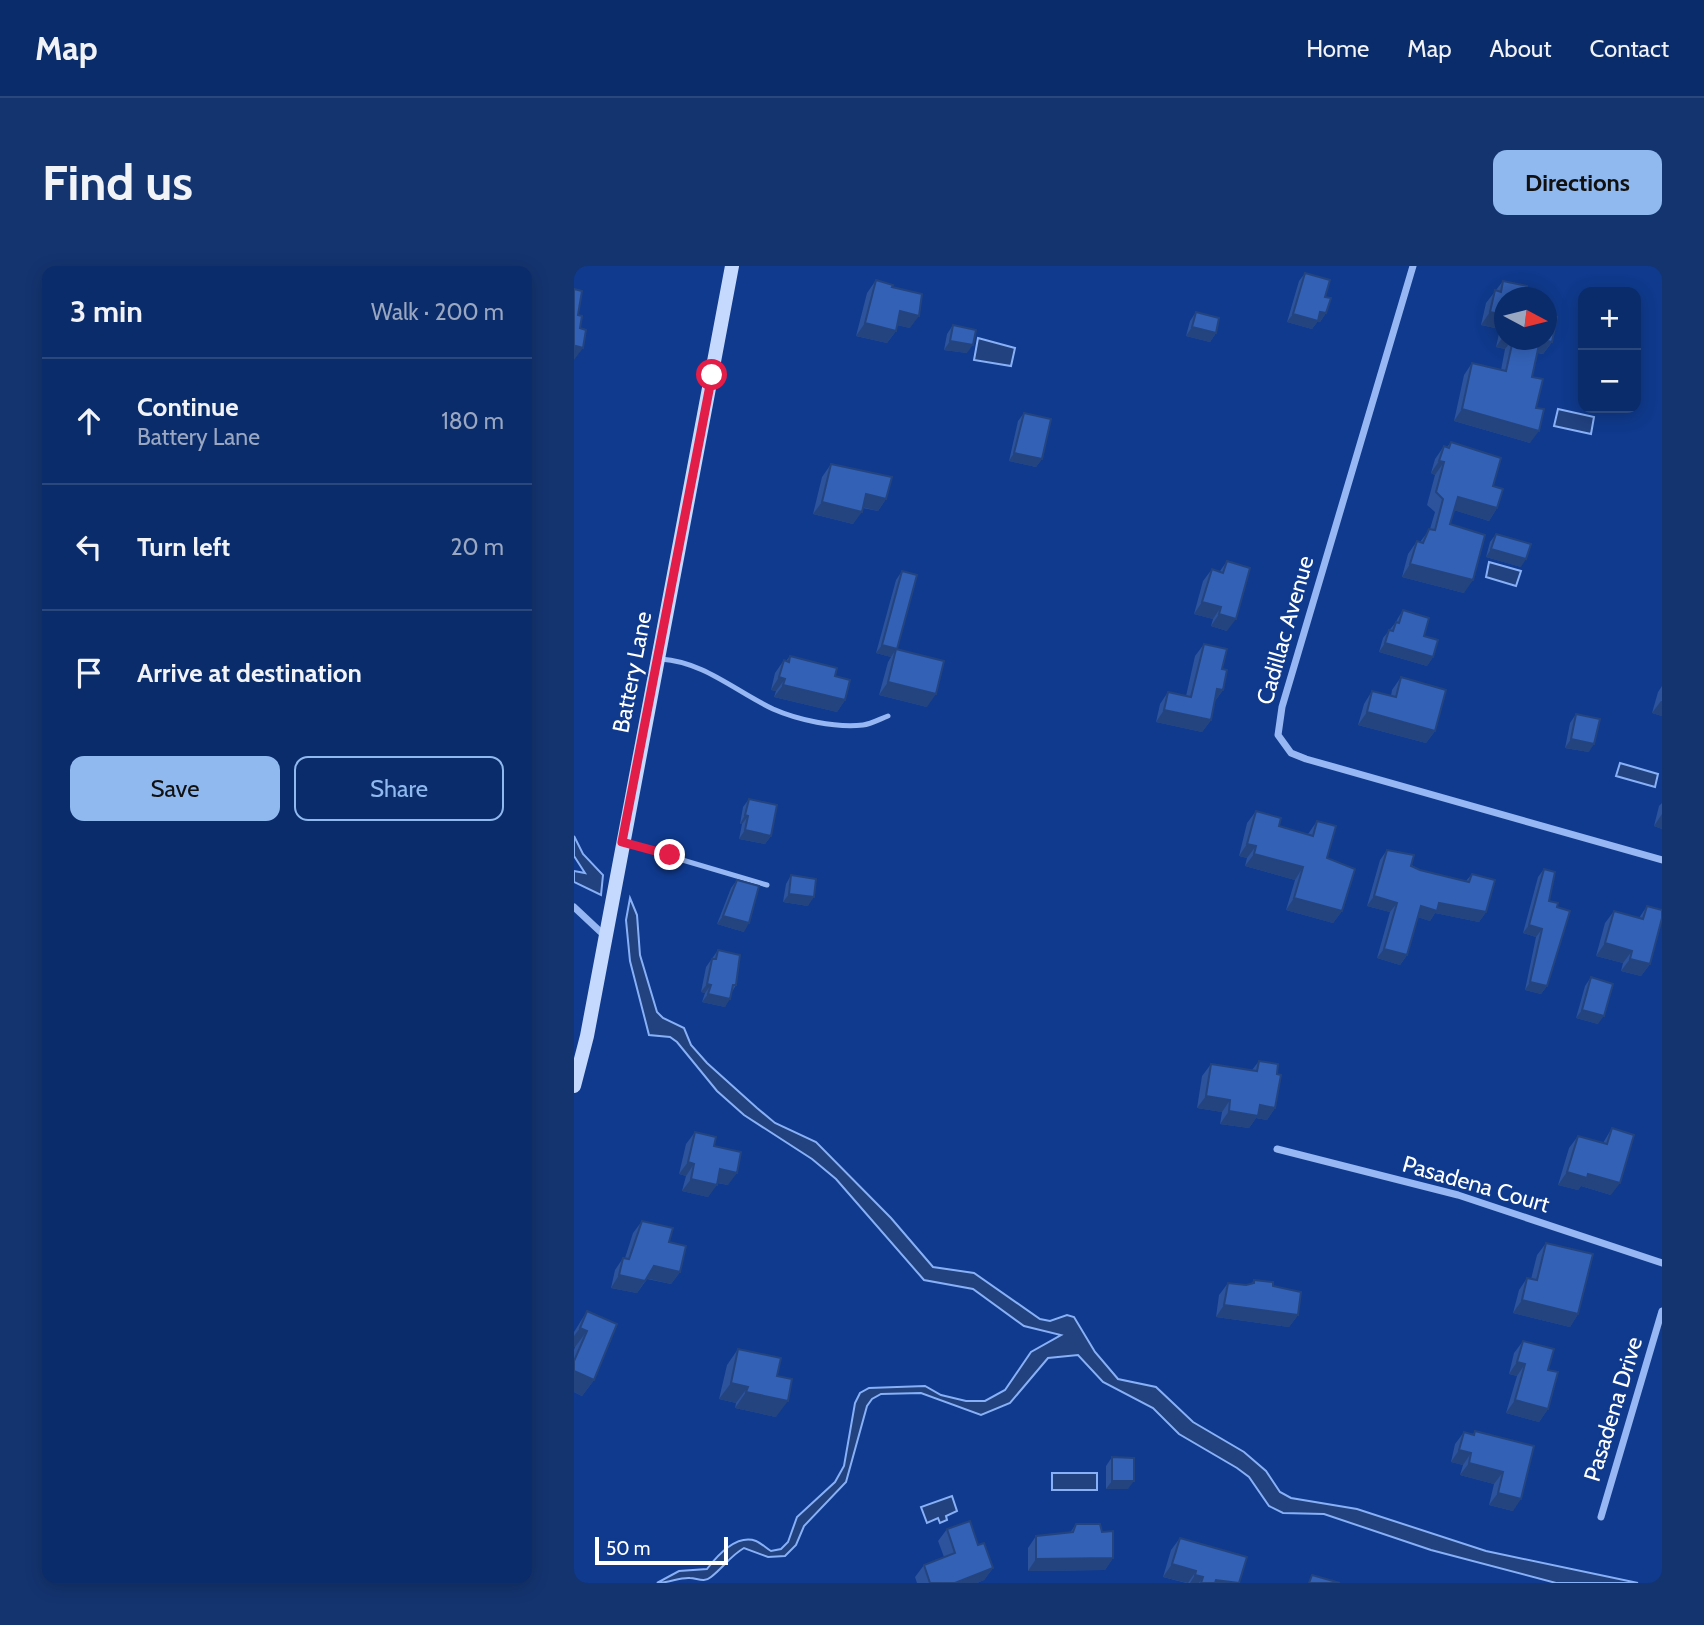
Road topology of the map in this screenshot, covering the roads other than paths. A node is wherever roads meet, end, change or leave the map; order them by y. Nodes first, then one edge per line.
1 (732, 266) edge
2 (1413, 266) edge
3 (657, 658) junction
4 (888, 716) dead end
5 (622, 842) junction
6 (1662, 860) edge
7 (767, 885) dead end
8 (574, 907) edge
9 (606, 938) junction
10 (574, 1086) edge
11 (1276, 1149) dead end
12 (1662, 1262) edge
13 (1662, 1311) edge
14 (1601, 1517) dead end

1 - 3 main road, Battery Lane
2 - 6 street, Cadillac Avenue
3 - 4 lane
3 - 5 main road, Battery Lane
5 - 7 lane
5 - 9 main road, Battery Lane
8 - 9 street
9 - 10 main road, Battery Lane
11 - 12 street, Pasadena Court
13 - 14 street, Pasadena Drive

